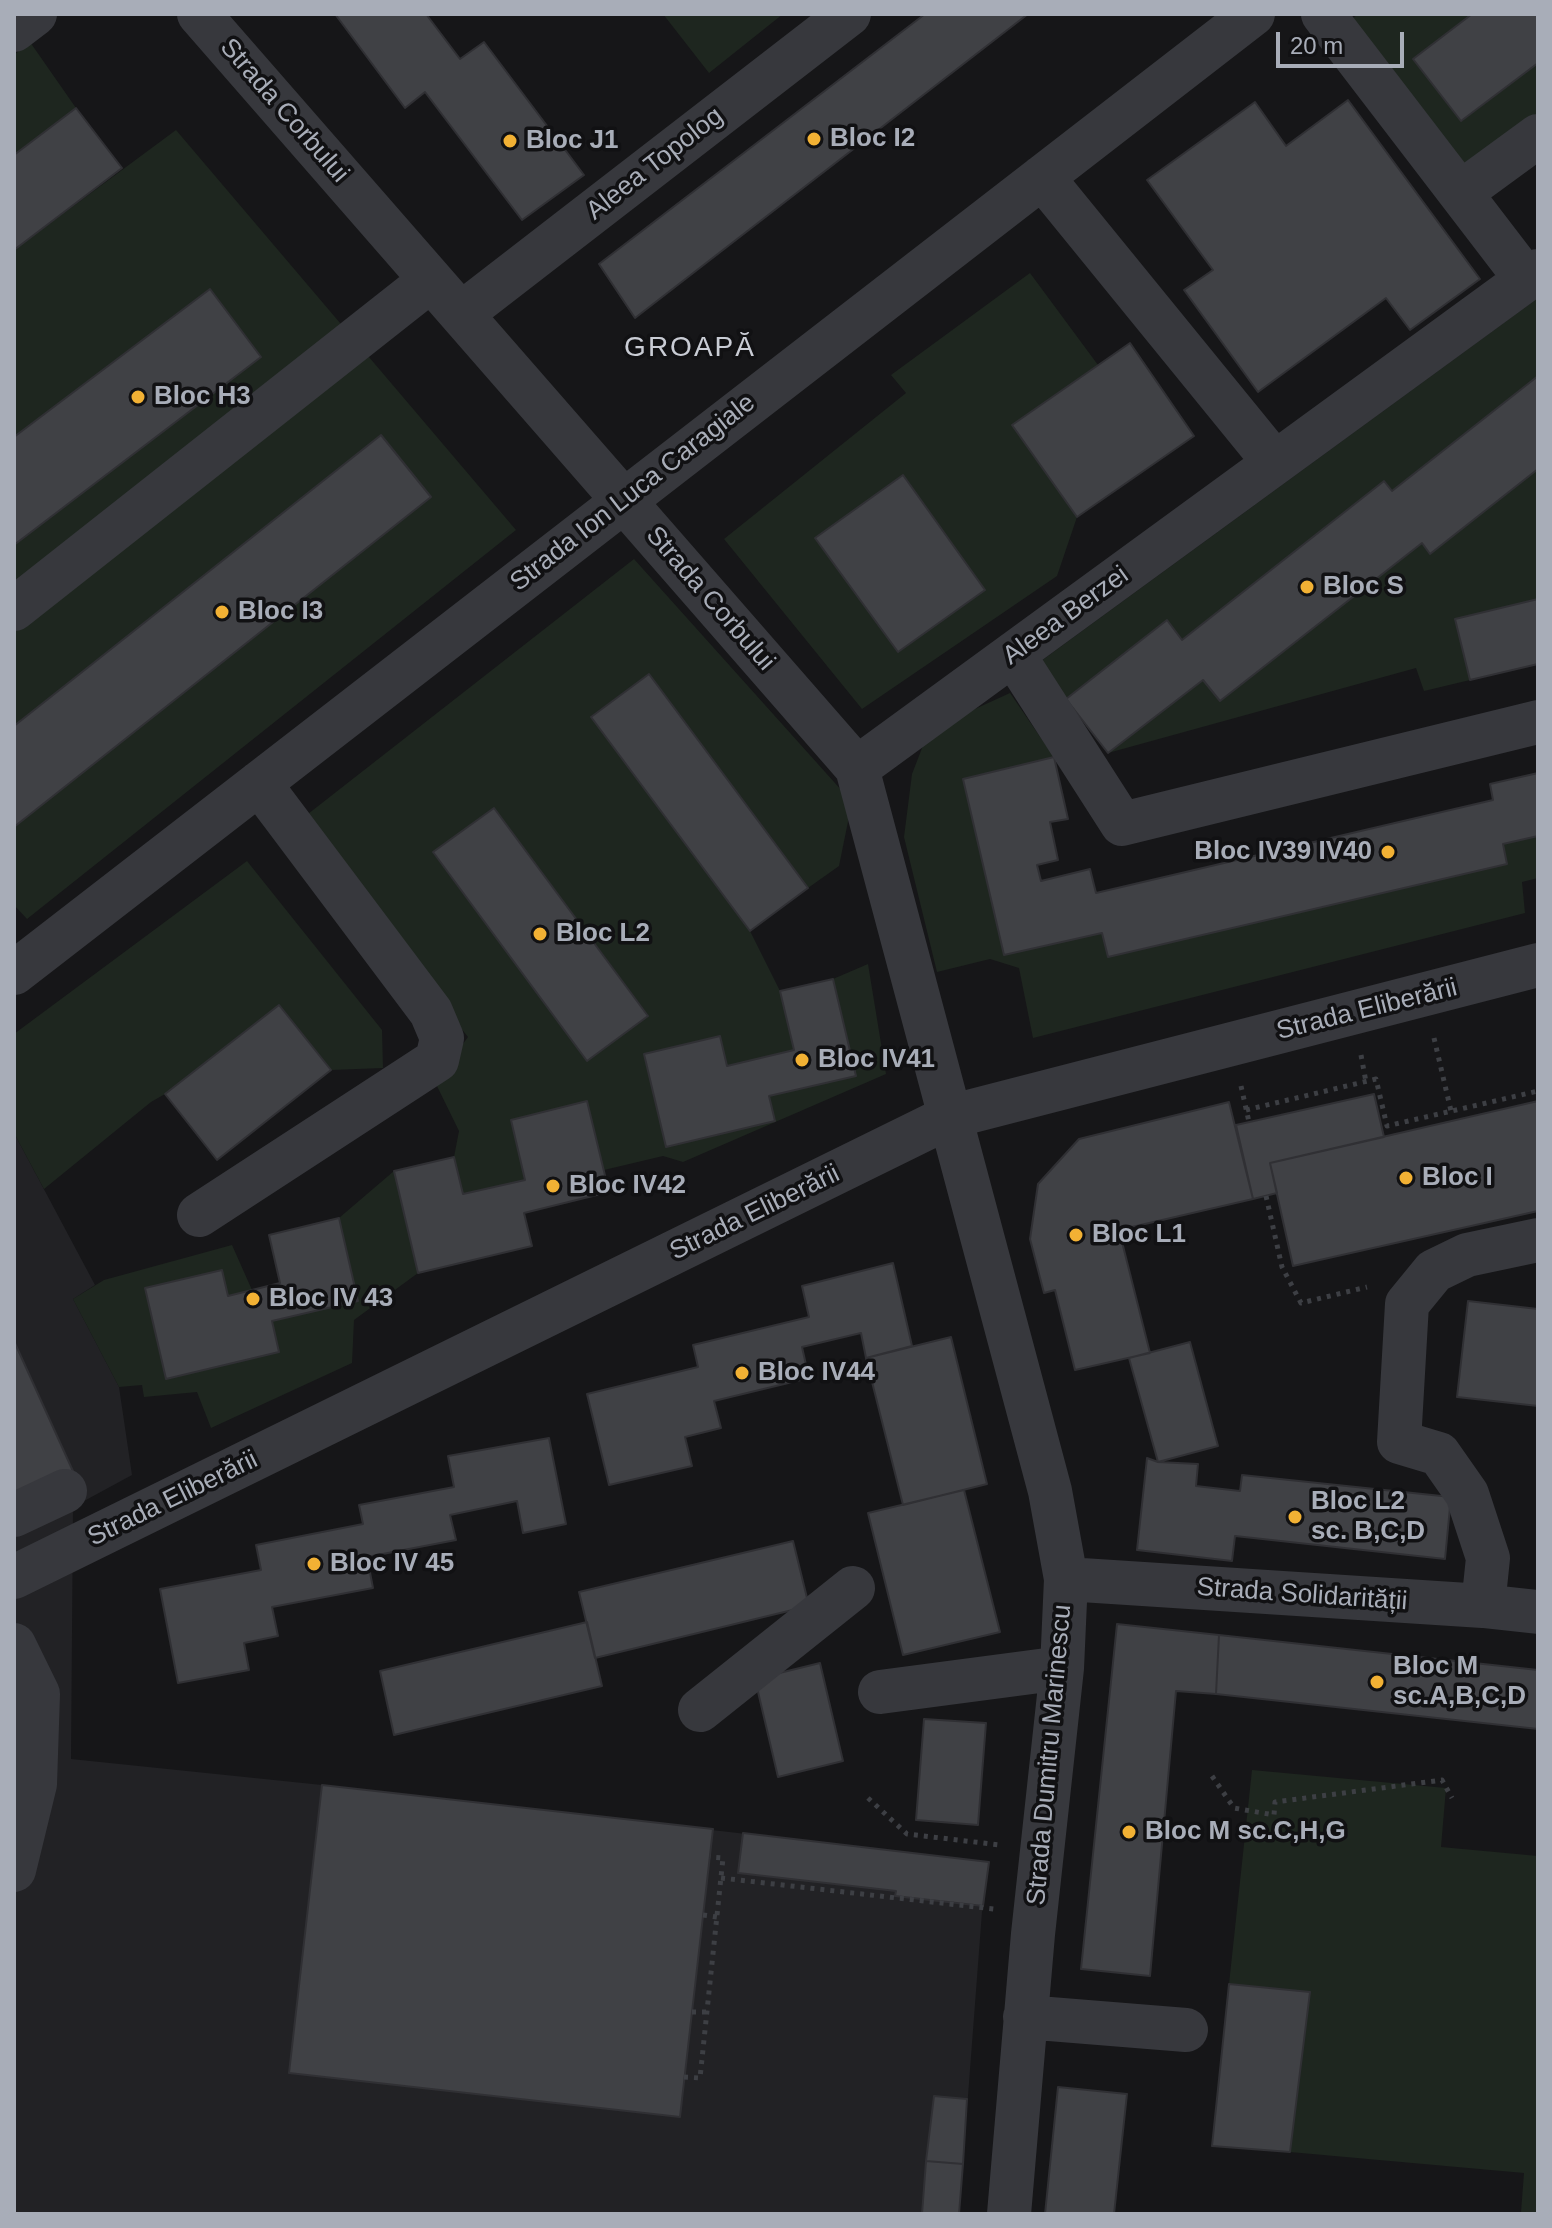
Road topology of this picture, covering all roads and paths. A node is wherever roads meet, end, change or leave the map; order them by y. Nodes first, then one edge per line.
1 (35, 14) edge
2 (199, 14) edge
3 (849, 14) edge
4 (1253, 14) edge
5 (1323, 14) edge
6 (14, 30) edge
7 (1538, 136) edge
8 (1042, 177) junction
9 (1460, 193) junction
10 (1532, 275) edge
11 (431, 280) junction
12 (461, 314) junction
13 (1275, 463) junction
14 (624, 501) junction
15 (14, 609) edge
16 (1013, 654) junction
17 (1538, 722) edge
18 (857, 768) junction
19 (259, 783) junction
20 (1538, 965) edge
21 (14, 973) edge
22 (1434, 1036) dead end
23 (1361, 1053) dead end
24 (1240, 1081) dead end
25 (1366, 1082) junction
26 (1538, 1091) edge
27 (1246, 1110) junction
28 (1451, 1111) junction
29 (949, 1117) junction
30 (1249, 1122) dead end
31 (1266, 1196) dead end
32 (199, 1215) dead end
33 (1538, 1240) edge
34 (1434, 1271) junction
35 (65, 1491) dead end
36 (14, 1515) edge
37 (14, 1577) edge
38 (1066, 1579) junction
39 (853, 1588) dead end
40 (1483, 1606) junction
41 (1538, 1612) edge
42 (14, 1645) edge
43 (1062, 1668) junction
44 (880, 1692) dead end
45 (700, 1710) dead end
46 (1212, 1776) dead end
47 (868, 1798) dead end
48 (1452, 1798) dead end
49 (1014, 1847) dead end
50 (710, 1857) dead end
51 (14, 1870) edge
52 (721, 1878) junction
53 (984, 1908) dead end
54 (703, 1915) dead end
55 (717, 1917) junction
56 (692, 2012) dead end
57 (707, 2012) junction
58 (1025, 2017) junction
59 (1186, 2030) dead end
60 (684, 2077) dead end
61 (1009, 2214) edge

1 - 6 street
2 - 11 street, Strada Corbului
3 - 12 street, Aleea Topolog
4 - 8 street, Strada Ion Luca Caragiale
5 - 9 street
7 - 9 street
8 - 13 street
8 - 14 street, Strada Ion Luca Caragiale
9 - 10 street
10 - 13 street, Aleea Berzei
11 - 12 street, Strada Corbului
11 - 15 street
12 - 14 street, Strada Corbului
13 - 16 street, Aleea Berzei
14 - 18 street, Strada Corbului
14 - 19 street, Strada Ion Luca Caragiale
16 - 17 street
16 - 18 street, Aleea Berzei
18 - 29 street, Strada Corbului
19 - 21 street, Strada Ion Luca Caragiale
19 - 32 street
20 - 29 street, Strada Eliberării
22 - 28 path
23 - 25 path
24 - 27 path
25 - 27 path
25 - 28 path
26 - 28 path
27 - 30 path
29 - 37 street, Strada Eliberării
29 - 38 street, Strada Dumitru Marinescu
31 - 34 path
33 - 34 street
34 - 40 street
35 - 36 street
38 - 40 street, Strada Solidarității
38 - 43 street, Strada Dumitru Marinescu
39 - 45 street
40 - 41 street, Strada Solidarității
42 - 51 street
43 - 44 street
43 - 58 street, Strada Dumitru Marinescu
46 - 48 path
47 - 49 path
50 - 52 path
52 - 53 path
52 - 55 path
54 - 55 path
55 - 57 path
56 - 57 path
57 - 60 path
58 - 59 street
58 - 61 street, Strada Dumitru Marinescu

